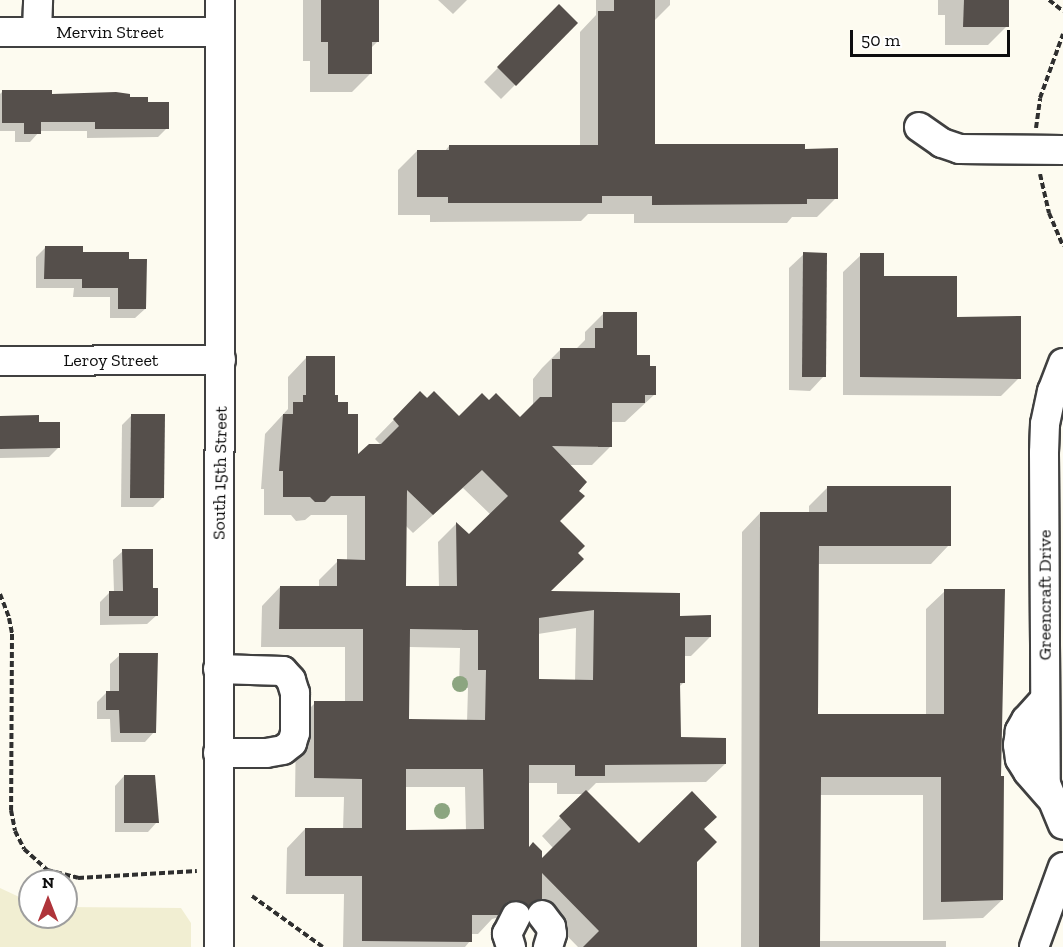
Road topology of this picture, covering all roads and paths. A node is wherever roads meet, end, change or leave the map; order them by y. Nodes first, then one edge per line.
1 (38, 0) edge
2 (220, 0) edge
3 (1049, 0) edge
4 (1063, 11) edge
5 (0, 32) edge
6 (37, 32) junction
7 (220, 32) junction
8 (1063, 34) edge
9 (918, 127) dead end
10 (1050, 150) edge
11 (1063, 246) edge
12 (221, 360) junction
13 (0, 361) edge
14 (1063, 363) edge
15 (1054, 452) edge
16 (0, 594) edge
17 (218, 669) junction
18 (218, 753) junction
19 (1063, 825) edge
20 (1063, 867) edge
21 (218, 870) junction
22 (252, 896) dead end
23 (219, 947) edge
24 (323, 947) edge
25 (511, 947) edge
26 (548, 947) edge
27 (1034, 947) edge

1 - 6 street
2 - 7 street, South 15th Street
3 - 4 path
5 - 6 street, Mervin Street
6 - 7 street, Mervin Street
7 - 12 street, South 15th Street
8 - 10 path
9 - 10 street
10 - 11 path
12 - 13 street, Leroy Street
12 - 17 street, South 15th Street
14 - 15 street, Greencraft Drive
15 - 19 street, Greencraft Drive
16 - 21 path
17 - 18 street, South 15th Street
17 - 18 street
18 - 21 street, South 15th Street
20 - 27 street
21 - 23 street, South 15th Street
22 - 24 path
25 - 26 street

